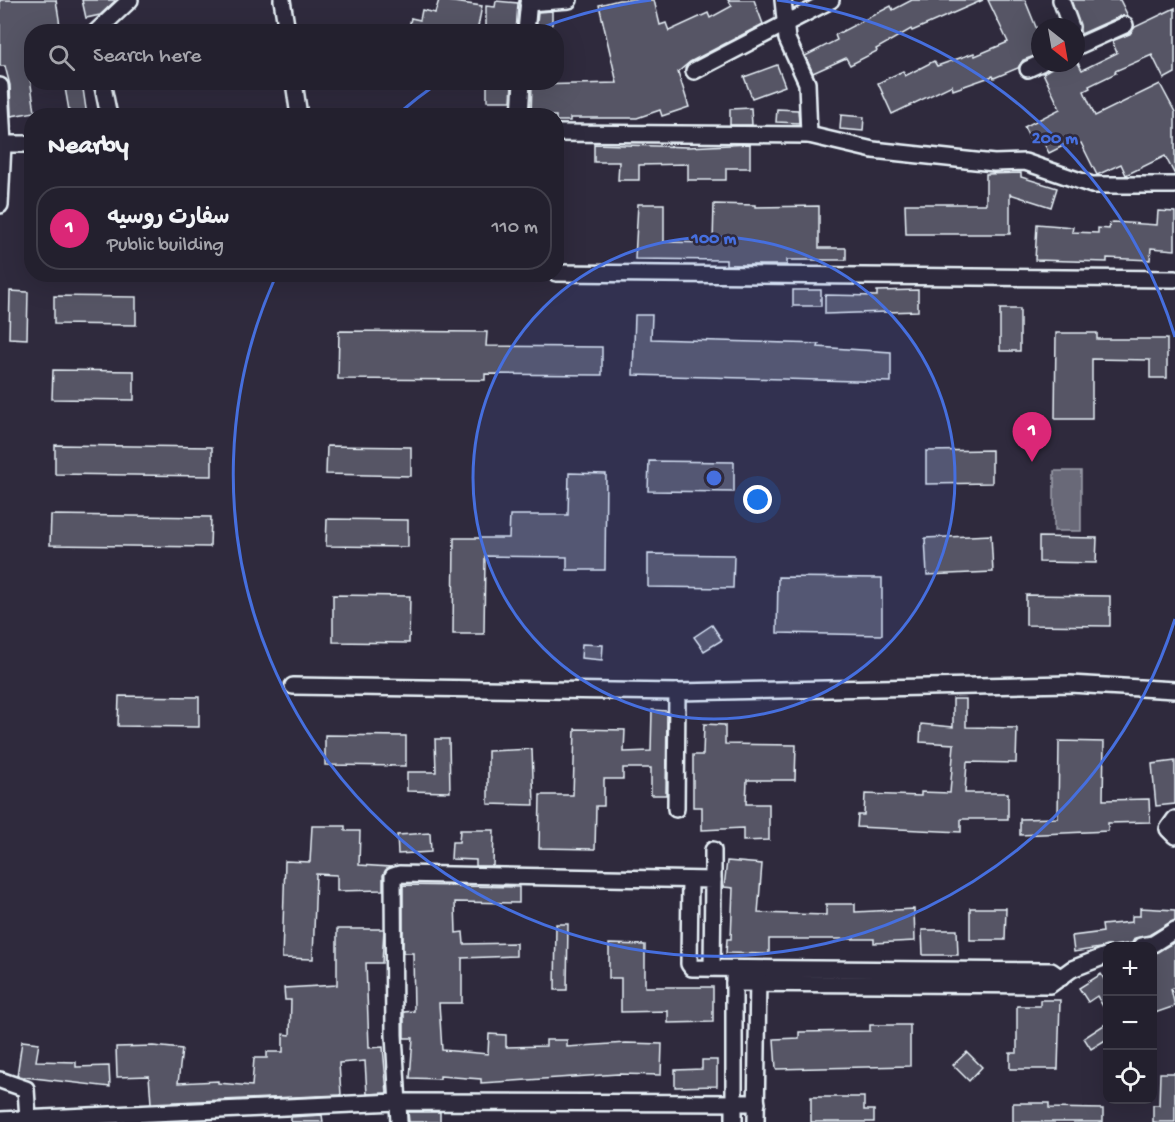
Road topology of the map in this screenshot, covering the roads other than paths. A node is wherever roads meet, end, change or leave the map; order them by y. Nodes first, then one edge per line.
1 (282, 0) edge
2 (568, 0) edge
3 (783, 0) edge
4 (831, 0) edge
5 (1061, 0) edge
6 (528, 1) edge
7 (124, 3) edge
8 (1068, 18) edge
9 (104, 24) edge
10 (285, 24) edge
11 (527, 24) edge
12 (787, 24) junction
13 (1125, 25) dead end
14 (1085, 41) edge
15 (694, 71) dead end
16 (0, 89) edge
17 (104, 90) edge
18 (295, 90) edge
19 (522, 90) edge
20 (107, 108) edge
21 (298, 108) edge
22 (520, 108) edge
23 (564, 133) edge
24 (809, 135) junction
25 (3, 144) junction
26 (24, 144) edge
27 (1175, 185) edge
28 (0, 205) edge
29 (564, 273) edge
30 (1175, 279) edge
31 (293, 686) dead end
32 (1175, 690) edge
33 (677, 692) junction
34 (676, 810) dead end
35 (1175, 819) edge
36 (1175, 836) edge
37 (713, 850) dead end
38 (690, 880) junction
39 (713, 880) junction
40 (1175, 930) edge
41 (1156, 942) edge
42 (1103, 956) edge
43 (759, 968) junction
44 (712, 969) junction
45 (734, 976) junction
46 (828, 976) junction
47 (758, 984) junction
48 (0, 1080) edge
49 (397, 1102) junction
50 (734, 1103) junction
51 (757, 1103) junction
52 (28, 1119) junction
53 (0, 1120) edge
54 (399, 1122) edge
55 (734, 1122) edge
56 (756, 1122) edge

1 - 10 street
2 - 6 street
3 - 12 street
4 - 12 street
5 - 8 street
6 - 11 street
7 - 9 street
12 - 15 street
12 - 24 street
13 - 14 street
16 - 25 street
17 - 20 street
18 - 21 street
19 - 22 street
23 - 24 street
24 - 27 street
25 - 26 street
25 - 28 street
29 - 30 street
31 - 33 street
32 - 33 street
33 - 34 street
35 - 36 street
37 - 39 street
38 - 39 street
38 - 44 street
38 - 49 street
39 - 44 street
40 - 41 street
42 - 46 street
43 - 45 street
43 - 46 street
43 - 47 street
44 - 45 street
45 - 47 street
45 - 50 street
46 - 47 street
47 - 51 street
48 - 52 street
49 - 50 street
49 - 52 street
49 - 54 street
50 - 51 street
50 - 55 street
51 - 56 street
52 - 53 street

